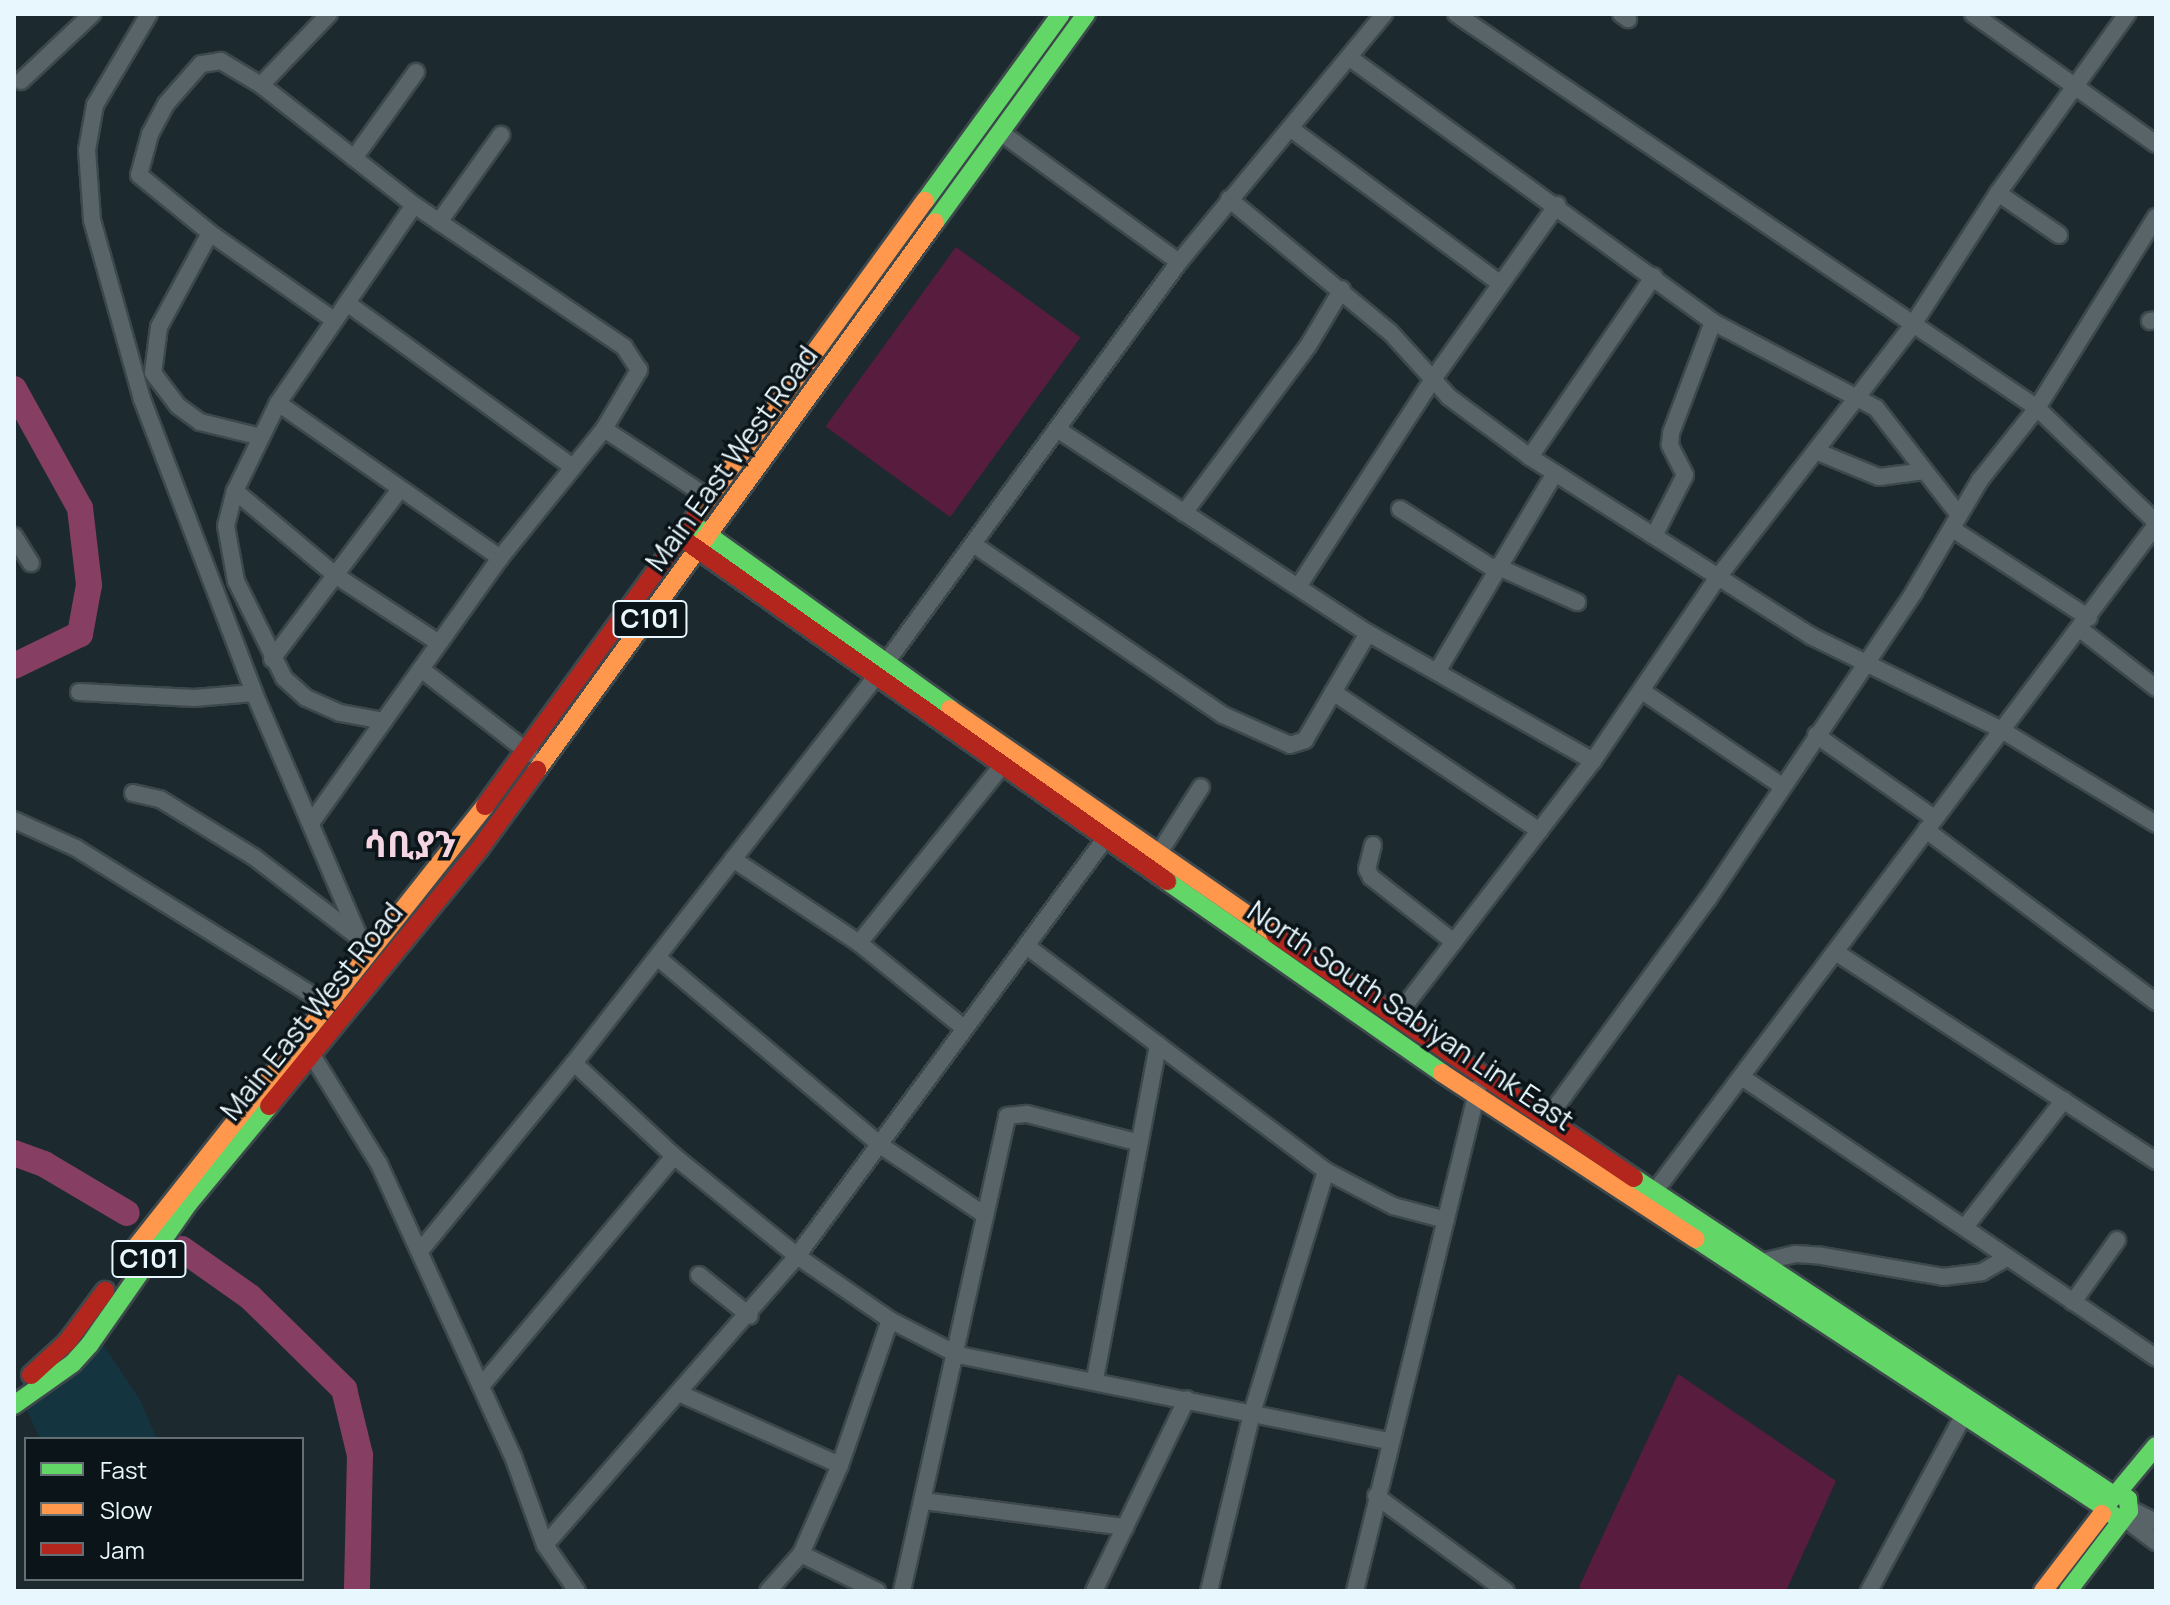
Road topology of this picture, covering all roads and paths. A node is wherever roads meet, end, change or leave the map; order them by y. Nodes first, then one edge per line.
1 (92, 14) edge
2 (149, 14) edge
3 (329, 14) edge
4 (1061, 14) edge
5 (1086, 14) edge
6 (1384, 14) edge
7 (1456, 14) edge
8 (1973, 14) edge
9 (2127, 14) edge
10 (1350, 58) junction
11 (416, 72) dead end
12 (21, 81) dead end
13 (261, 85) junction
14 (2073, 86) junction
15 (1002, 97) junction
16 (1017, 109) junction
17 (1290, 128) junction
18 (1000, 132) junction
19 (501, 135) dead end
20 (2156, 144) edge
21 (354, 158) junction
22 (943, 179) junction
23 (959, 191) junction
24 (1998, 193) junction
25 (1229, 199) junction
26 (414, 205) junction
27 (1557, 205) junction
28 (2156, 217) edge
29 (439, 222) junction
30 (210, 233) junction
31 (2059, 235) dead end
32 (1179, 262) junction
33 (876, 272) junction
34 (1654, 276) junction
35 (1501, 284) junction
36 (892, 285) junction
37 (1342, 289) junction
38 (347, 303) junction
39 (334, 320) junction
40 (1713, 322) junction
41 (1912, 326) junction
42 (1433, 379) junction
43 (1857, 395) junction
44 (278, 403) junction
45 (2037, 408) junction
46 (604, 429) junction
47 (1057, 429) junction
48 (261, 437) junction
49 (755, 452) junction
50 (1818, 452) junction
51 (1530, 457) junction
52 (573, 467) junction
53 (1925, 471) junction
54 (1555, 473) junction
55 (400, 489) junction
56 (235, 491) junction
57 (709, 498) junction
58 (1400, 509) dead end
59 (1184, 513) junction
60 (1957, 523) junction
61 (2156, 524) edge
62 (688, 532) junction
63 (1655, 534) junction
64 (14, 536) edge
65 (704, 544) junction
66 (973, 544) junction
67 (500, 558) junction
68 (31, 563) dead end
69 (1495, 568) junction
70 (335, 575) junction
71 (1718, 577) junction
72 (1298, 587) junction
73 (1577, 602) dead end
74 (2085, 623) junction
75 (1368, 633) junction
76 (439, 643) junction
77 (272, 659) junction
78 (885, 663) junction
79 (1864, 663) junction
80 (421, 669) junction
81 (1438, 670) junction
82 (874, 679) junction
83 (2156, 688) edge
84 (1642, 691) junction
85 (79, 692) dead end
86 (1333, 692) junction
87 (254, 693) junction
88 (384, 721) junction
89 (2000, 729) junction
90 (1816, 735) junction
91 (526, 750) junction
92 (1593, 761) junction
93 (543, 765) junction
94 (1000, 768) junction
95 (1782, 786) junction
96 (1201, 787) dead end
97 (133, 793) dead end
98 (14, 820) edge
99 (311, 823) junction
100 (1930, 824) junction
101 (2156, 824) edge
102 (1111, 830) junction
103 (1540, 831) junction
104 (1373, 845) dead end
105 (1159, 853) junction
106 (733, 859) junction
107 (1454, 942) junction
108 (859, 943) junction
109 (362, 945) junction
110 (1029, 948) junction
111 (1837, 953) junction
112 (657, 957) junction
113 (2156, 1002) edge
114 (325, 1003) junction
115 (1397, 1016) junction
116 (964, 1028) junction
117 (299, 1036) junction
118 (1158, 1045) junction
119 (311, 1053) junction
120 (574, 1063) junction
121 (1743, 1078) junction
122 (1480, 1084) junction
123 (2064, 1100) junction
124 (1546, 1120) junction
125 (222, 1133) junction
126 (1137, 1142) junction
127 (237, 1145) junction
128 (880, 1145) junction
129 (674, 1156) junction
130 (2156, 1161) edge
131 (1326, 1171) junction
132 (1655, 1191) junction
133 (180, 1199) junction
134 (985, 1215) junction
135 (1446, 1220) junction
136 (1707, 1226) junction
137 (1965, 1227) junction
138 (2117, 1240) dead end
139 (1696, 1242) junction
140 (420, 1251) junction
141 (797, 1256) junction
142 (2006, 1258) junction
143 (1761, 1262) junction
144 (699, 1275) dead end
145 (2073, 1302) junction
146 (103, 1309) junction
147 (750, 1316) junction
148 (890, 1320) junction
149 (958, 1355) junction
150 (2156, 1358) edge
151 (1095, 1379) junction
152 (14, 1385) edge
153 (482, 1385) junction
154 (681, 1394) junction
155 (1187, 1399) junction
156 (14, 1405) edge
157 (1252, 1413) junction
158 (1962, 1418) junction
159 (1389, 1441) junction
160 (2156, 1446) edge
161 (840, 1465) junction
162 (2156, 1475) edge
163 (1376, 1496) junction
164 (924, 1501) junction
165 (2118, 1507) junction
166 (2156, 1522) edge
167 (1125, 1527) junction
168 (2156, 1542) edge
169 (545, 1545) junction
170 (801, 1554) junction
171 (577, 1591) edge
172 (768, 1591) edge
173 (877, 1591) edge
174 (902, 1591) edge
175 (1094, 1591) edge
176 (1209, 1591) edge
177 (1355, 1591) edge
178 (1506, 1591) edge
179 (1869, 1591) edge
180 (2043, 1591) edge
181 (2068, 1591) edge

1 - 12 street
2 - 87 street
3 - 13 street
4 - 15 main road, Main East West Road / C101
5 - 16 main road, Main East West Road / C101
6 - 10 street
7 - 41 street
8 - 14 street
9 - 14 street
10 - 17 street
10 - 27 street
11 - 21 street
13 - 21 street
13 - 30 street
14 - 20 street
14 - 24 street
15 - 16 main road
15 - 22 main road, Main East West Road / C101
16 - 18 main road, Main East West Road / C101
17 - 25 street
17 - 35 street
18 - 23 main road, Main East West Road / C101
18 - 32 street
19 - 29 street
21 - 26 street
22 - 23 main road
22 - 33 main road, Main East West Road / C101
23 - 36 main road, Main East West Road / C101
24 - 31 street
24 - 41 street
25 - 32 street
25 - 37 street
26 - 29 street
26 - 38 street
27 - 34 street
27 - 35 street
28 - 45 street
29 - 46 street
30 - 39 street
30 - 48 street
32 - 47 street
33 - 36 main road
33 - 49 main road, Main East West Road / C101
34 - 40 street
34 - 51 street
35 - 42 street
36 - 49 main road, Main East West Road / C101
37 - 42 street
37 - 59 street
38 - 39 street
38 - 52 street
39 - 44 street
40 - 43 street
40 - 63 street
41 - 43 street
41 - 45 street
42 - 51 street
42 - 72 street
43 - 50 street
43 - 53 street
44 - 48 street
44 - 55 street
45 - 60 street
45 - 61 street
46 - 52 street
46 - 57 street
47 - 59 street
47 - 66 street
48 - 56 street
49 - 57 main road, Main East West Road / C101
49 - 65 main road, Main East West Road / C101
50 - 53 street
50 - 71 street
51 - 54 street
52 - 67 street
53 - 60 street
54 - 63 street
54 - 69 street
55 - 67 street
55 - 70 street
56 - 70 street
56 - 77 street
57 - 62 main road, Main East West Road / C101
58 - 69 street
59 - 72 street
60 - 74 street
60 - 79 street
61 - 74 street
62 - 65 main road
62 - 91 main road, Main East West Road / C101
63 - 71 street
64 - 68 street
65 - 78 main road, North South Sabiyan Link East
65 - 82 main road, North South Sabiyan Link East
65 - 93 main road, Main East West Road / C101
66 - 78 street
66 - 86 street
67 - 76 street
69 - 73 street
69 - 81 street
70 - 76 street
70 - 77 street
71 - 79 street
71 - 84 street
72 - 75 street
74 - 83 street
74 - 89 street
75 - 81 street
75 - 86 street
76 - 80 street
77 - 88 street
78 - 82 street
78 - 102 main road, North South Sabiyan Link East
79 - 89 street
79 - 90 street
80 - 88 street
80 - 91 street
81 - 92 street
82 - 94 main road, North South Sabiyan Link East
82 - 106 street
84 - 92 street
84 - 95 street
85 - 87 street
86 - 103 street
87 - 99 street
88 - 99 street
89 - 100 street
89 - 101 street
90 - 95 street
90 - 100 street
91 - 93 street
91 - 109 main road, Main East West Road / C101
92 - 103 street
93 - 119 main road, Main East West Road / C101
94 - 102 main road, North South Sabiyan Link East
94 - 108 street
95 - 124 street
96 - 105 street
97 - 109 street
98 - 114 street
99 - 109 street
100 - 111 street
100 - 113 street
102 - 105 main road, North South Sabiyan Link East
102 - 110 street
102 - 122 main road, North South Sabiyan Link East
103 - 107 street
104 - 107 street
105 - 115 main road, North South Sabiyan Link East
106 - 108 street
106 - 112 street
107 - 115 street
108 - 116 street
109 - 114 main road, Main East West Road / C101
110 - 116 street
110 - 118 street
111 - 121 street
111 - 123 street
112 - 120 street
112 - 128 street
114 - 117 main road, Main East West Road / C101
115 - 122 main road, North South Sabiyan Link East
116 - 128 street
117 - 119 street
117 - 125 main road, Main East West Road / C101
118 - 126 street
118 - 131 street
119 - 127 main road, Main East West Road / C101
119 - 140 street
120 - 129 street
120 - 140 street
121 - 132 street
121 - 137 street
122 - 124 main road, North South Sabiyan Link East
122 - 135 street
122 - 139 main road, North South Sabiyan Link East
123 - 130 street
123 - 137 street
124 - 132 main road, North South Sabiyan Link East
125 - 127 main road
125 - 133 main road, Main East West Road / C101
126 - 134 street
126 - 151 street
127 - 133 main road, Main East West Road / C101
128 - 134 street
128 - 141 street
129 - 141 street
129 - 153 street
131 - 135 street
131 - 157 street
132 - 136 main road, North South Sabiyan Link East
133 - 146 main road, Main East West Road / C101
134 - 149 street
135 - 159 street
136 - 139 main road
136 - 143 main road, North South Sabiyan Link East
137 - 142 street
138 - 145 street
139 - 158 main road, North South Sabiyan Link East
140 - 153 street
141 - 147 street
141 - 148 street
142 - 143 street
142 - 145 street
143 - 165 main road, North South Sabiyan Link East
144 - 147 street
145 - 150 street
146 - 152 main road, Main East West Road
146 - 156 main road, Main East West Road
147 - 154 street
148 - 149 street
148 - 161 street
149 - 151 street
149 - 164 street
151 - 155 street
153 - 169 street
154 - 161 street
154 - 169 street
155 - 157 street
155 - 167 street
157 - 159 street
157 - 176 street
158 - 165 main road, North South Sabiyan Link East
158 - 179 street
159 - 163 street
160 - 165 main road
161 - 170 street
162 - 165 main road
163 - 177 street
163 - 178 street
164 - 167 street
164 - 174 street
165 - 166 street, North South Sabiyan Link East
165 - 168 street, North South Sabiyan Link East
165 - 180 main road
165 - 181 main road
167 - 175 street
169 - 171 street
170 - 172 street
170 - 173 street

